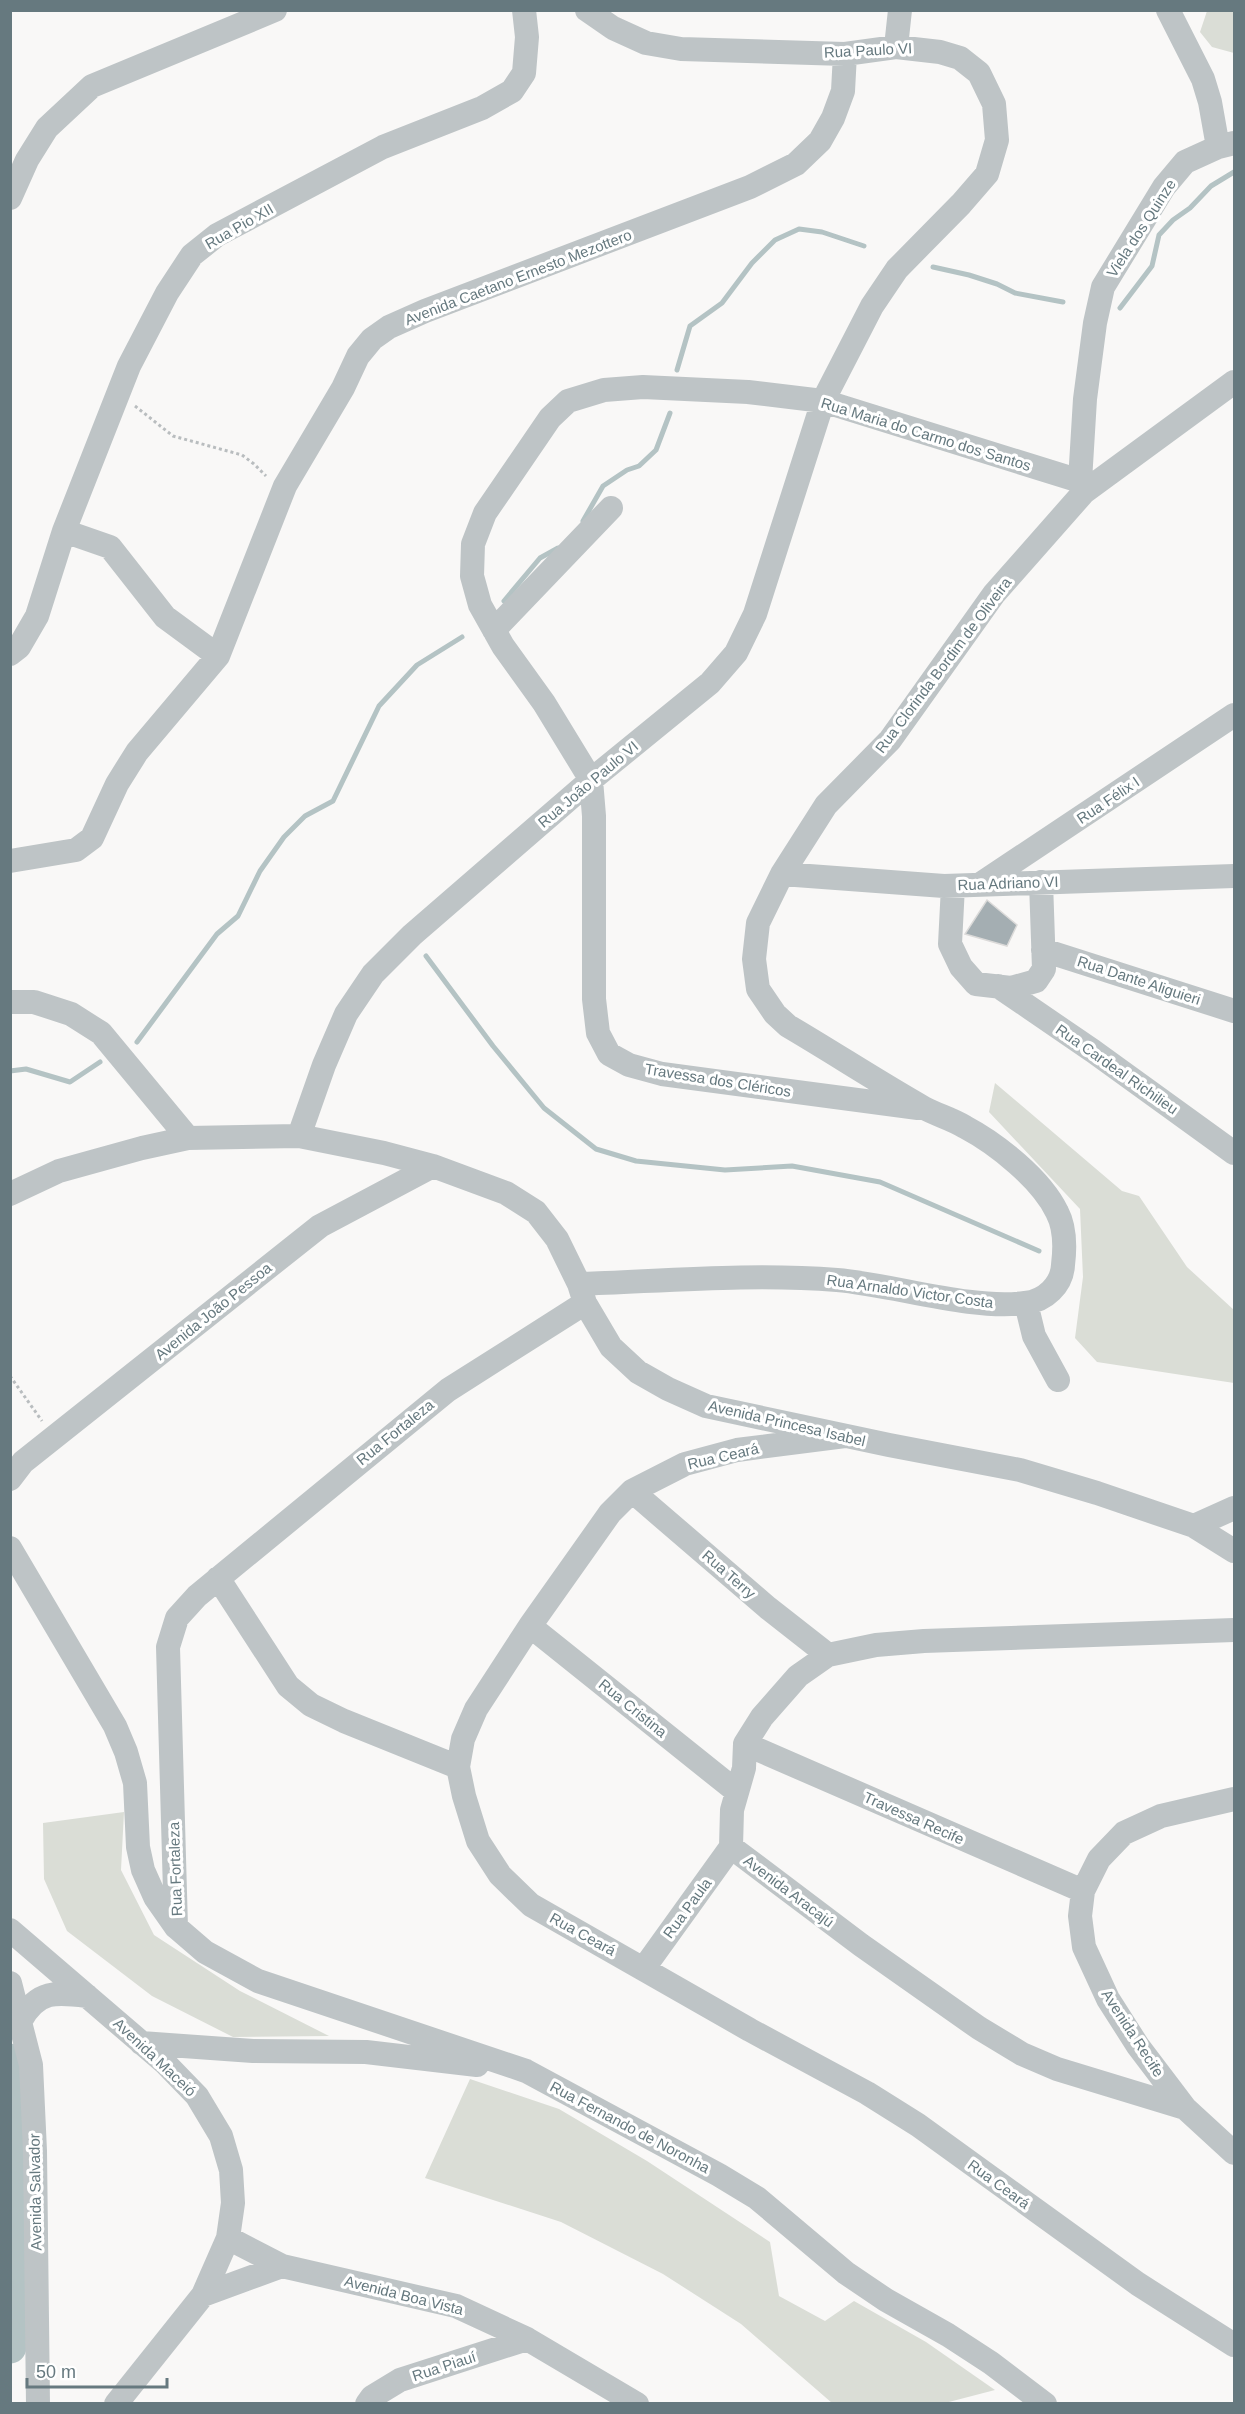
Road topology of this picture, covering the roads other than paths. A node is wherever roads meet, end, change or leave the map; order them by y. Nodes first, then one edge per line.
1 (275, 10) edge
2 (524, 10) edge
3 (587, 10) edge
4 (900, 10) edge
5 (1168, 10) edge
6 (896, 47) junction
7 (845, 54) junction
8 (1226, 145) edge
9 (10, 198) edge
10 (1234, 382) edge
11 (823, 401) junction
12 (1082, 486) junction
13 (611, 508) dead end
14 (64, 531) junction
15 (494, 630) junction
16 (10, 654) edge
17 (218, 656) junction
18 (1234, 715) edge
19 (591, 780) junction
20 (10, 861) edge
21 (782, 874) junction
22 (1234, 876) edge
23 (1041, 882) junction
24 (982, 883) junction
25 (953, 886) junction
26 (1044, 950) junction
27 (998, 986) junction
28 (10, 1002) edge
29 (1234, 1011) edge
30 (926, 1109) junction
31 (299, 1136) junction
32 (188, 1138) junction
33 (1234, 1154) edge
34 (433, 1166) junction
35 (10, 1194) edge
36 (582, 1294) junction
37 (1026, 1303) junction
38 (1058, 1380) dead end
39 (845, 1436) junction
40 (10, 1479) edge
41 (632, 1491) junction
42 (1234, 1508) edge
43 (1194, 1526) junction
44 (10, 1548) edge
45 (1234, 1551) edge
46 (218, 1578) junction
47 (530, 1626) junction
48 (1234, 1630) edge
49 (828, 1655) junction
50 (745, 1744) junction
51 (458, 1767) junction
52 (736, 1791) junction
53 (1232, 1802) edge
54 (731, 1847) junction
55 (1083, 1891) junction
56 (176, 1927) junction
57 (10, 1930) edge
58 (644, 1968) junction
59 (10, 1983) edge
60 (87, 1995) junction
61 (21, 2020) junction
62 (141, 2043) junction
63 (526, 2071) junction
64 (1185, 2108) junction
65 (1234, 2153) edge
66 (228, 2238) junction
67 (282, 2266) junction
68 (203, 2295) junction
69 (527, 2339) junction
70 (1234, 2345) edge
71 (38, 2403) edge
72 (116, 2403) edge
73 (367, 2403) edge
74 (637, 2403) edge
75 (1046, 2403) edge

1 - 9 street
2 - 14 street, Rua Pio XII
3 - 7 street, Rua Paulo VI
4 - 6 street
5 - 8 street
6 - 7 street, Rua Paulo VI
6 - 11 street, Rua Paulo VI
7 - 17 street, Avenida Caetano Ernesto Mezottero
8 - 12 street, Viela dos Quinze
10 - 12 street, Rua Clorinda Bordim de Oliveira
11 - 12 street, Rua Maria do Carmo dos Santos
11 - 15 street, Rua Maria do Carmo dos Santos
11 - 19 street, Rua João Paulo VI
12 - 21 street, Rua Clorinda Bordim de Oliveira
13 - 15 street
14 - 16 street, Rua Pio XII
14 - 17 street
15 - 19 street, Rua Maria do Carmo dos Santos
17 - 20 street, Avenida Caetano Ernesto Mezottero
18 - 24 street, Rua Félix I
19 - 30 street, Travessa dos Cléricos
19 - 31 street, Rua João Paulo VI
21 - 25 street, Rua Adriano VI
21 - 30 street, Rua Arnaldo Victor Costa
22 - 23 street, Rua Adriano VI
23 - 24 street, Rua Adriano VI
23 - 26 street
24 - 25 street, Rua Adriano VI
25 - 27 street
26 - 27 street
26 - 29 street, Rua Dante Aliguieri
27 - 33 street, Rua Cardeal Richilieu
28 - 32 street
30 - 37 street, Rua Arnaldo Victor Costa
31 - 32 street, Avenida Princesa Isabel
31 - 34 street, Avenida Princesa Isabel
32 - 35 street, Avenida Princesa Isabel
34 - 36 street, Avenida Princesa Isabel
34 - 40 street, Avenida João Pessoa
36 - 37 street, Rua Arnaldo Victor Costa
36 - 39 street, Avenida Princesa Isabel
36 - 46 street, Rua Fortaleza
37 - 38 street
39 - 41 street, Rua Ceará
39 - 43 street, Avenida Princesa Isabel
41 - 47 street, Rua Ceará
41 - 49 street, Rua Terry
42 - 43 street
43 - 45 street, Avenida Princesa Isabel
44 - 56 street
46 - 51 street
46 - 56 street, Rua Fortaleza
47 - 51 street, Rua Ceará
47 - 52 street, Rua Cristina
48 - 49 street, Avenida Aracajú
49 - 50 street, Avenida Aracajú
50 - 52 street, Avenida Aracajú
50 - 55 street, Travessa Recife
51 - 58 street, Rua Ceará
52 - 54 street, Avenida Aracajú
53 - 55 street, Avenida Recife
54 - 58 street, Rua Paula
54 - 64 street, Avenida Aracajú
55 - 64 street, Avenida Recife
56 - 63 street, Rua Fernando de Noronha
57 - 60 street, Avenida Maceió
58 - 70 street, Rua Ceará
59 - 61 street, Avenida Salvador
60 - 61 street
60 - 62 street, Avenida Maceió
61 - 71 street, Avenida Salvador
62 - 63 street
62 - 66 street, Avenida Maceió
63 - 75 street, Rua Fernando de Noronha
64 - 65 street, Avenida Recife
66 - 67 street, Avenida Boa Vista
66 - 68 street, Avenida Maceió
67 - 68 street
67 - 69 street, Avenida Boa Vista
68 - 72 street, Avenida Maceió
69 - 73 street, Rua Piauí
69 - 74 street, Avenida Boa Vista

